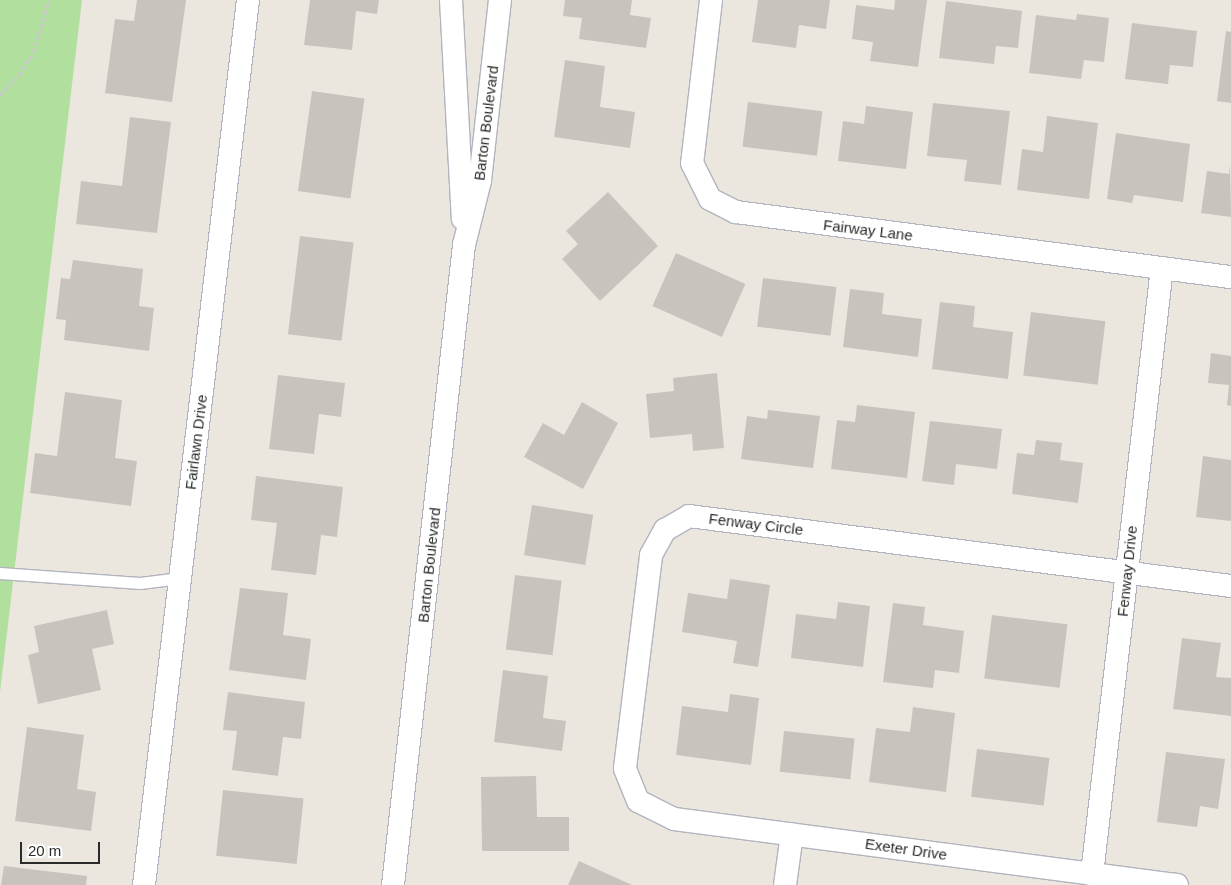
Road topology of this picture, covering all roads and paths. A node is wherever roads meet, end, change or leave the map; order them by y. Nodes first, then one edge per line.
1 (49, 0) edge
2 (248, 0) edge
3 (451, 0) edge
4 (500, 0) edge
5 (710, 0) edge
6 (0, 95) edge
7 (464, 245) junction
8 (1162, 268) junction
9 (1231, 277) edge
10 (1127, 572) junction
11 (0, 573) edge
12 (180, 578) junction
13 (1231, 586) edge
14 (638, 801) joint
15 (792, 834) junction
16 (1092, 874) junction
17 (144, 885) edge
18 (392, 885) edge
19 (785, 885) edge
20 (1177, 885) edge

1 - 6 path
2 - 12 street, Fairlawn Drive
3 - 7 street, Barton Boulevard
4 - 7 street, Barton Boulevard
5 - 8 street, Fairway Lane
7 - 18 street, Barton Boulevard
8 - 9 street, Fairway Lane
8 - 10 street, Fenway Drive
10 - 13 street, Fenway Circle
10 - 14 street, Fenway Circle
10 - 16 street, Fenway Drive
11 - 12 lane
12 - 17 street, Fairlawn Drive
14 - 15 street, Exeter Drive
15 - 16 street, Exeter Drive
15 - 19 street
16 - 20 street, Exeter Drive

